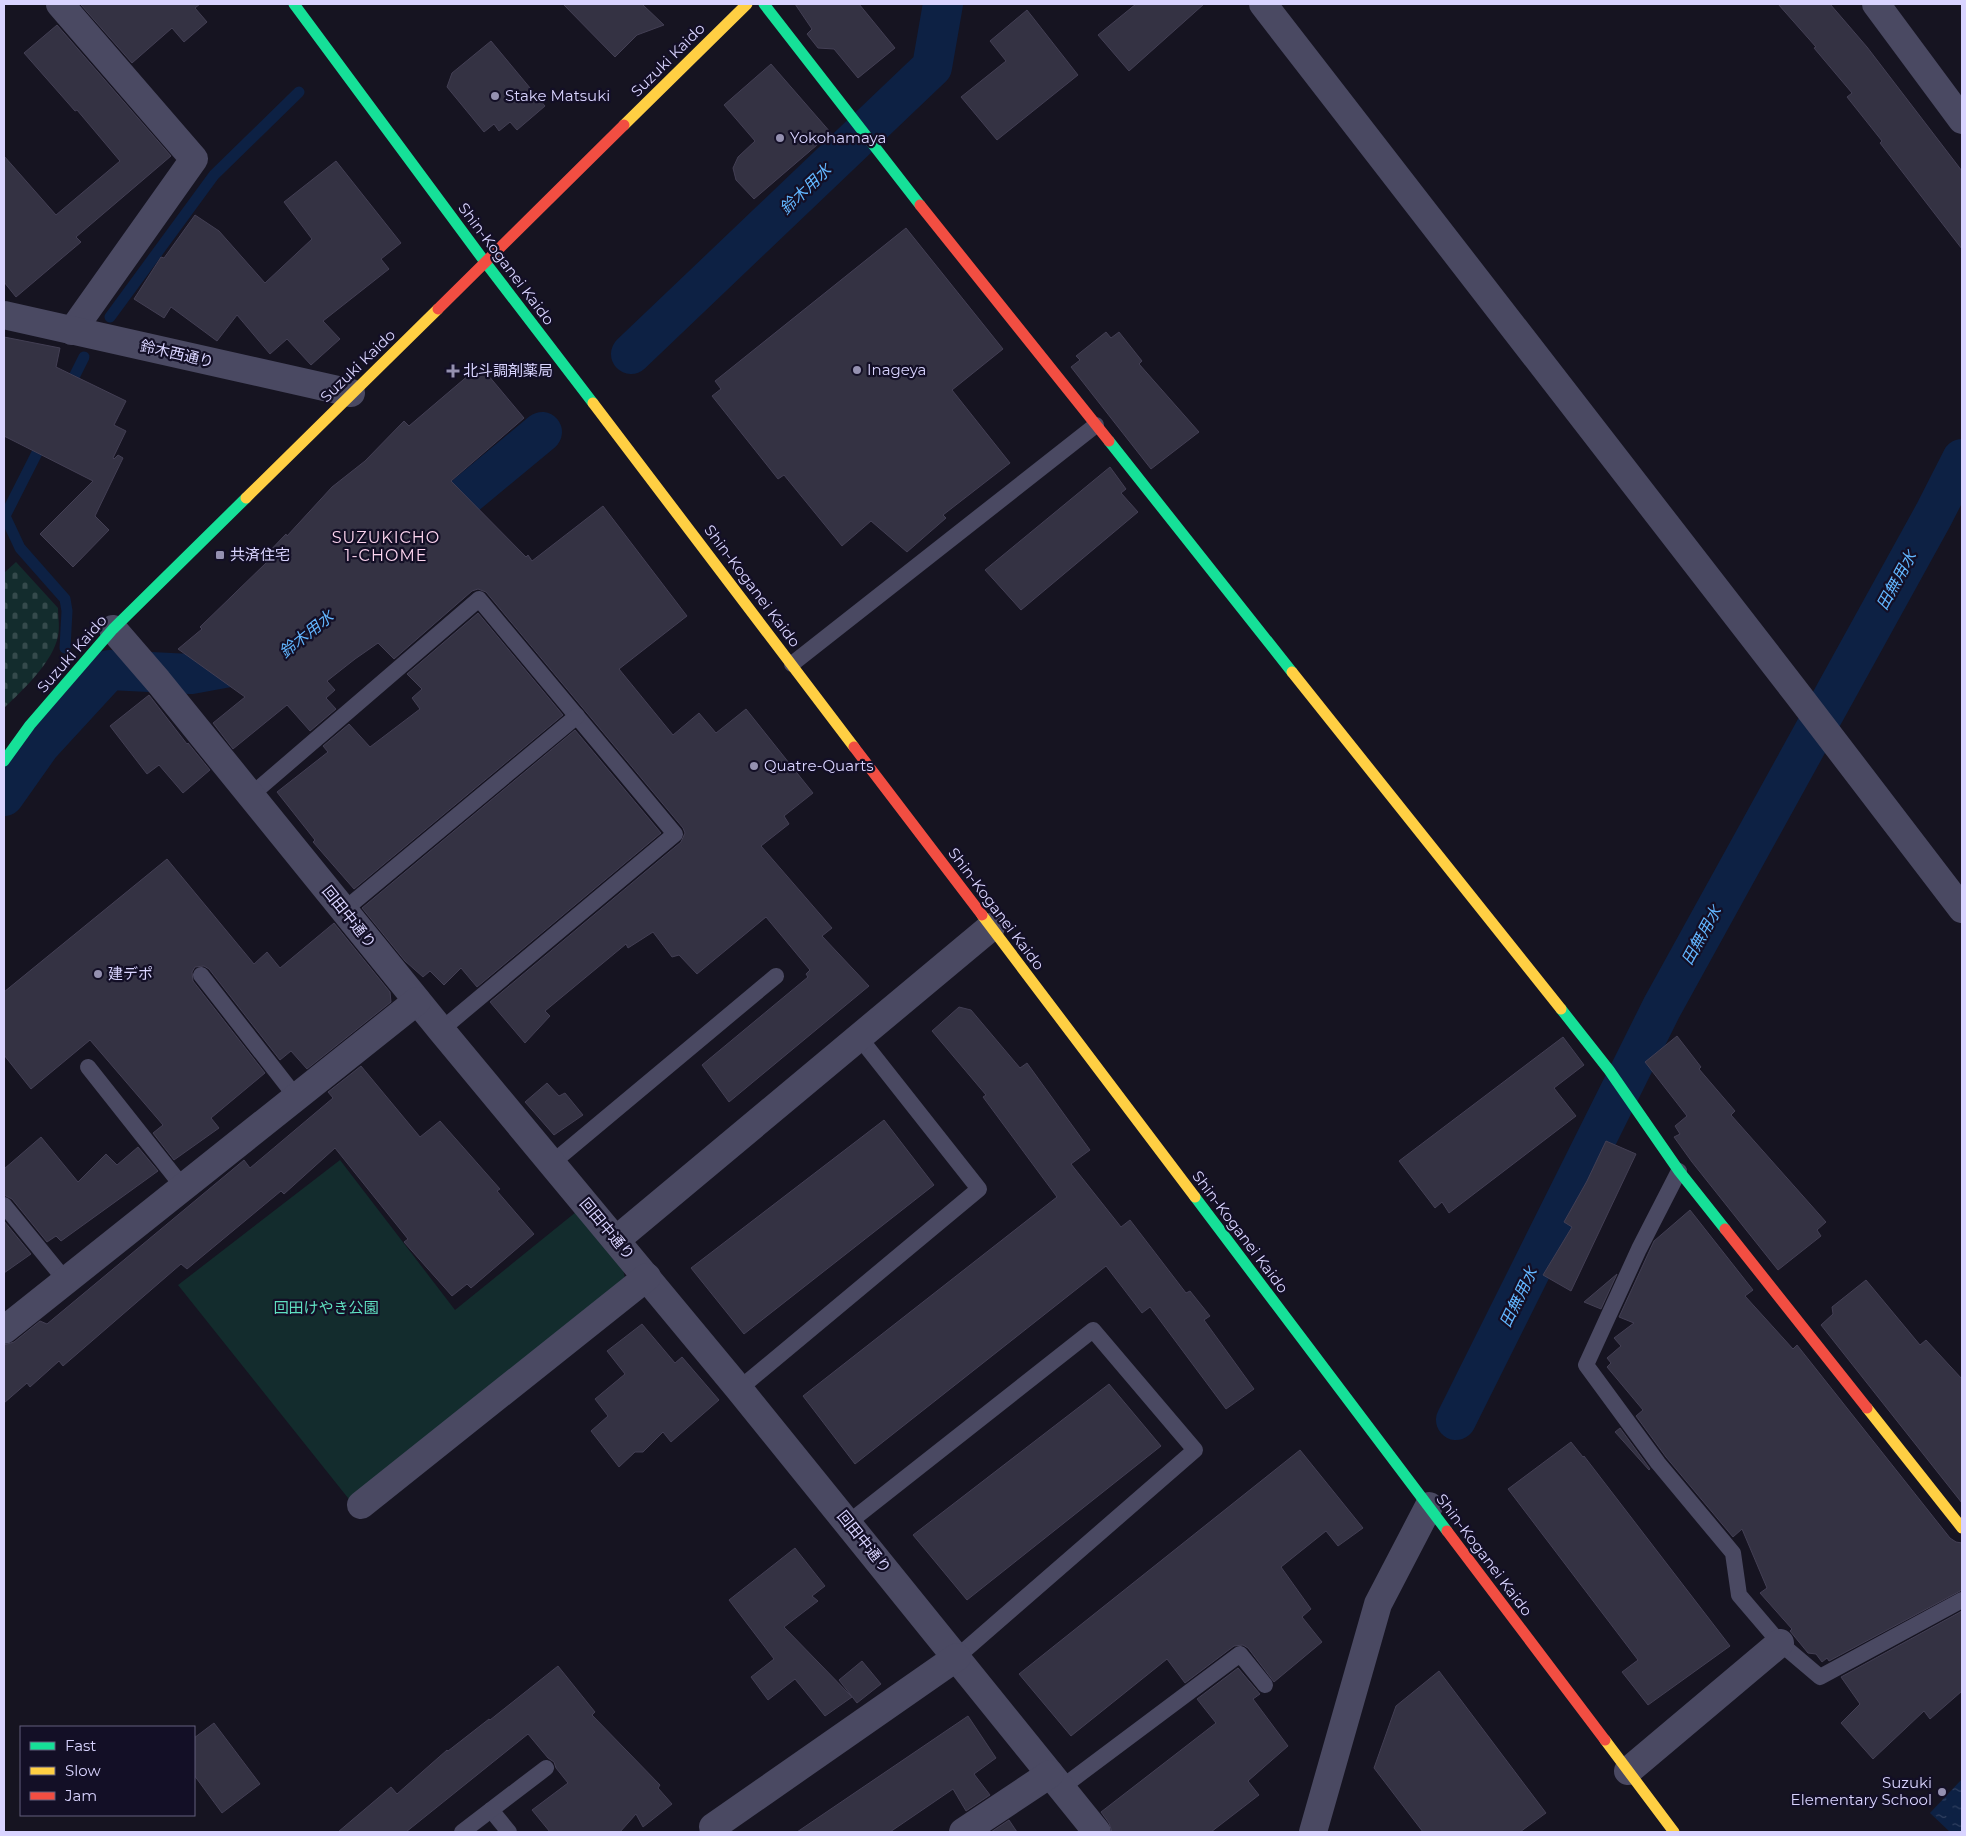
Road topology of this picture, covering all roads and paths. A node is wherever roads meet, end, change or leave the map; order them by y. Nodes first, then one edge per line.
1 (60, 4) edge
2 (294, 4) edge
3 (746, 4) edge
4 (764, 4) edge
5 (1264, 4) edge
6 (1876, 4) edge
7 (1959, 110) edge
8 (485, 262) junction
9 (4, 315) edge
10 (72, 331) junction
11 (351, 393) junction
12 (1096, 425) junction
13 (113, 629) junction
14 (792, 664) junction
15 (577, 716) junction
16 (4, 761) edge
17 (250, 796) junction
18 (1962, 909) edge
19 (344, 910) junction
20 (991, 927) junction
21 (201, 975) dead end
22 (776, 976) dead end
23 (417, 1001) junction
24 (441, 1030) junction
25 (859, 1037) junction
26 (88, 1067) dead end
27 (296, 1097) junction
28 (552, 1163) junction
29 (1679, 1171) junction
30 (183, 1187) junction
31 (4, 1205) edge
32 (616, 1240) junction
33 (647, 1277) junction
34 (66, 1281) junction
35 (4, 1330) edge
36 (739, 1388) junction
37 (361, 1505) dead end
38 (1429, 1506) junction
39 (848, 1523) junction
40 (1962, 1528) edge
41 (1962, 1600) edge
42 (1780, 1643) junction
43 (957, 1657) junction
44 (1265, 1685) dead end
45 (546, 1768) dead end
46 (1628, 1771) junction
47 (1056, 1781) junction
48 (491, 1810) junction
49 (711, 1830) edge
50 (462, 1832) edge
51 (509, 1832) edge
52 (963, 1832) edge
53 (1097, 1832) edge
54 (1313, 1832) edge
55 (1674, 1832) edge

1 - 10 street
2 - 8 main road, Shin-Koganei Kaido
3 - 8 main road, Suzuki Kaido
4 - 12 main road
5 - 18 street
6 - 7 street
8 - 11 main road, Suzuki Kaido
8 - 14 main road, Shin-Koganei Kaido
9 - 10 street, 鈴木西通り
10 - 11 street, 鈴木西通り
11 - 13 main road, Suzuki Kaido
12 - 14 lane
12 - 29 main road
13 - 16 main road, Suzuki Kaido
13 - 17 street, 回田中通り
14 - 20 main road, Shin-Koganei Kaido
15 - 17 lane
15 - 19 lane
15 - 24 lane
17 - 19 street, 回田中通り
19 - 23 street, 回田中通り
20 - 25 street
20 - 38 main road, Shin-Koganei Kaido
21 - 27 lane
22 - 28 lane
23 - 24 street, 回田中通り
23 - 27 street
24 - 28 street, 回田中通り
25 - 32 street
25 - 36 lane
26 - 30 lane
27 - 30 street
28 - 32 street, 回田中通り
29 - 40 main road
29 - 42 lane
30 - 34 street
31 - 34 lane
32 - 33 street, 回田中通り
33 - 36 street, 回田中通り
33 - 37 street
34 - 35 street
36 - 39 street, 回田中通り
38 - 46 main road, Shin-Koganei Kaido
38 - 54 street
39 - 43 street, 回田中通り
39 - 43 lane
41 - 42 lane
42 - 46 street
43 - 47 street, 回田中通り
43 - 49 street
44 - 47 lane
45 - 48 lane
46 - 55 main road, Shin-Koganei Kaido
47 - 52 street
47 - 53 street, 回田中通り
48 - 50 lane
48 - 51 lane

